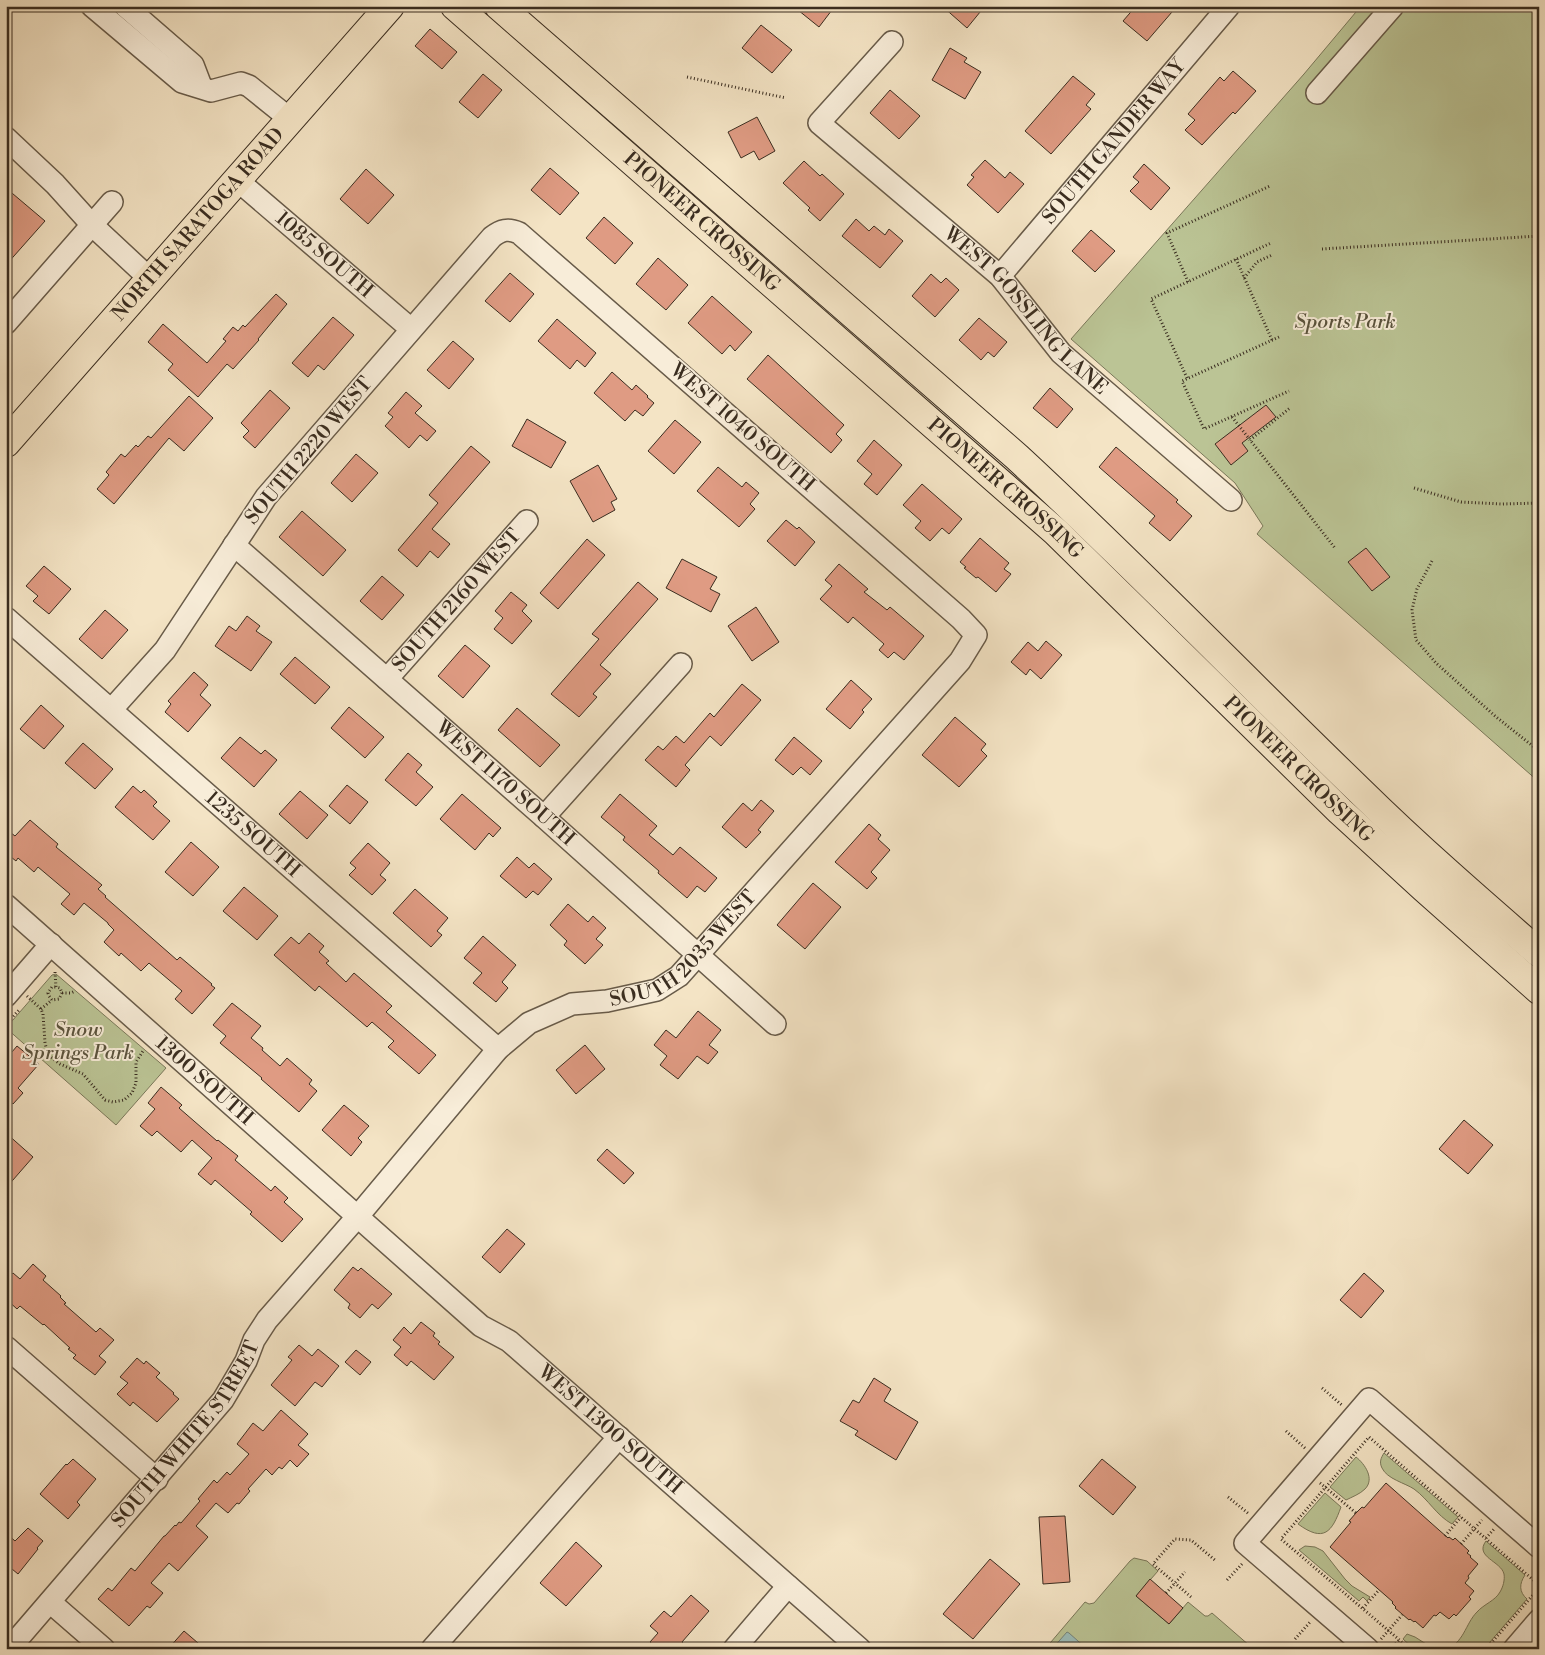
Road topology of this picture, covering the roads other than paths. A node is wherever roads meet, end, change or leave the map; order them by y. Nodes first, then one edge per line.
1 (92, 6) edge
2 (126, 6) edge
3 (390, 6) edge
4 (455, 6) edge
5 (499, 6) edge
6 (1393, 6) edge
7 (1228, 7) edge
8 (892, 42) dead end
9 (201, 86) junction
10 (1317, 93) dead end
11 (290, 120) junction
12 (6, 138) edge
13 (237, 180) junction
14 (112, 202) dead end
15 (92, 226) junction
16 (503, 230) joint
17 (1000, 276) junction
18 (150, 279) junction
19 (6, 323) edge
20 (411, 329) junction
21 (6, 443) edge
22 (1231, 500) dead end
23 (527, 521) dead end
24 (234, 545) junction
25 (6, 618) edge
26 (976, 636) joint
27 (681, 664) dead end
28 (387, 679) junction
29 (112, 709) junction
30 (544, 817) junction
31 (6, 905) edge
32 (51, 944) junction
33 (1539, 953) edge
34 (698, 955) junction
35 (1539, 990) edge
36 (11, 991) edge
37 (775, 1024) dead end
38 (498, 1049) junction
39 (358, 1216) junction
40 (6, 1346) edge
41 (619, 1437) junction
42 (157, 1479) junction
43 (1539, 1547) edge
44 (788, 1586) junction
45 (50, 1602) junction
46 (1539, 1620) edge
47 (1373, 1645) edge
48 (9, 1649) edge
49 (104, 1649) edge
50 (432, 1649) edge
51 (734, 1649) edge
52 (860, 1649) edge
53 (1514, 1649) edge

1 - 9 street
2 - 9 street
3 - 11 main road, NORTH SARATOGA ROAD
4 - 35 main road, PIONEER CROSSING
5 - 33 main road, PIONEER CROSSING
6 - 10 street
7 - 17 street, SOUTH GANDER WAY
8 - 17 street, WEST GOSSLING LANE
9 - 11 street
11 - 13 main road, NORTH SARATOGA ROAD
12 - 15 street
13 - 18 main road, NORTH SARATOGA ROAD
13 - 20 street, 1085 SOUTH
14 - 15 street
15 - 18 street
15 - 19 street
16 - 20 street, SOUTH 2220 WEST
16 - 26 street, WEST 1040 SOUTH
17 - 22 street, WEST GOSSLING LANE
18 - 21 main road, NORTH SARATOGA ROAD
20 - 24 street, SOUTH 2220 WEST
23 - 28 street, SOUTH 2160 WEST
24 - 28 street, WEST 1170 SOUTH
24 - 29 street, SOUTH 2220 WEST
25 - 29 street, 1235 SOUTH
26 - 34 street, SOUTH 2035 WEST
27 - 30 street
28 - 30 street, WEST 1170 SOUTH
29 - 38 street, 1235 SOUTH
30 - 34 street, WEST 1170 SOUTH
31 - 32 street, 1300 SOUTH
32 - 36 street
32 - 39 street, 1300 SOUTH
34 - 37 street, WEST 1170 SOUTH
34 - 38 street, SOUTH 2035 WEST
38 - 39 street, SOUTH 2035 WEST
39 - 41 street, WEST 1300 SOUTH
39 - 42 street, SOUTH WHITE STREET
40 - 42 street
41 - 44 street, WEST 1300 SOUTH
41 - 50 street
42 - 45 street, SOUTH WHITE STREET
43 - 47 street
44 - 51 street
44 - 52 street, WEST 1300 SOUTH
45 - 48 street, SOUTH WHITE STREET
45 - 49 street
46 - 53 street

